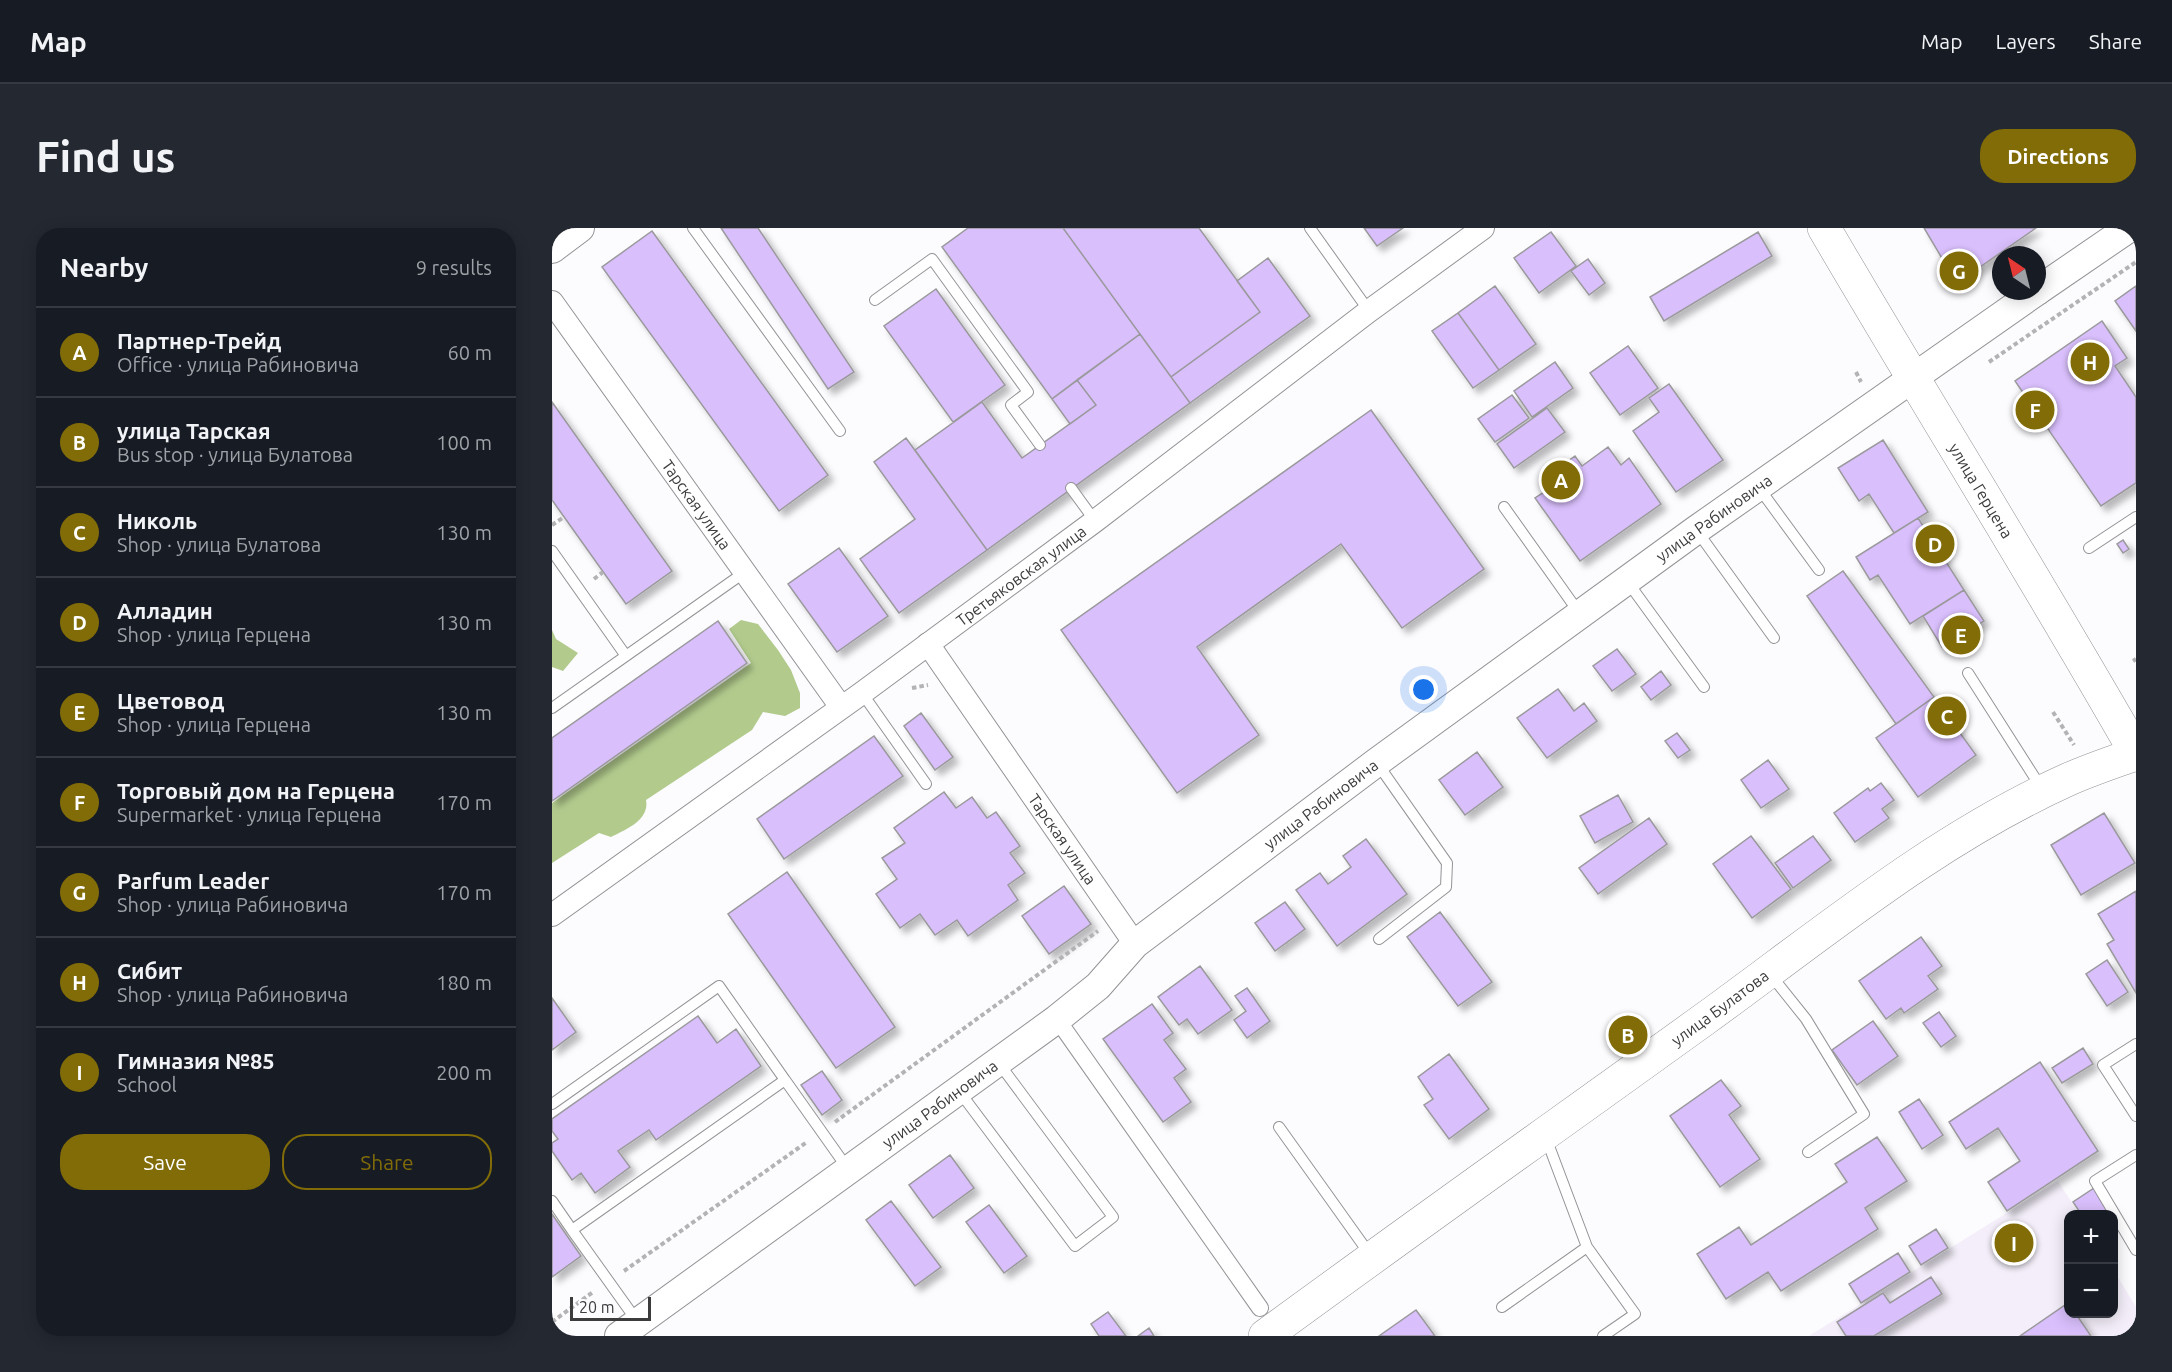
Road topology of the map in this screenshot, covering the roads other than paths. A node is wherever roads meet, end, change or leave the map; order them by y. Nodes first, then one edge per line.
1 (580, 228) edge
2 (693, 228) edge
3 (1310, 228) edge
4 (1483, 228) edge
5 (1824, 228) edge
6 (2129, 228) edge
7 (552, 249) edge
8 (2046, 285) edge
9 (874, 300) dead end
10 (2024, 300) edge
11 (552, 302) edge
12 (1369, 311) junction
13 (1912, 378) junction
14 (840, 431) dead end
15 (1040, 445) dead end
16 (1759, 487) junction
17 (1071, 488) dead end
18 (1504, 507) dead end
19 (2136, 517) edge
20 (1095, 521) junction
21 (1696, 530) junction
22 (2089, 548) dead end
23 (552, 551) edge
24 (1819, 570) dead end
25 (745, 572) junction
26 (1627, 581) junction
27 (1580, 614) junction
28 (1774, 638) dead end
29 (928, 644) junction
30 (626, 656) junction
31 (1968, 673) dead end
32 (1704, 687) dead end
33 (862, 693) junction
34 (841, 707) junction
35 (552, 708) edge
36 (2136, 753) edge
37 (1377, 762) junction
38 (926, 783) dead end
39 (2043, 792) junction
40 (552, 915) edge
41 (1378, 939) dead end
42 (1135, 944) junction
43 (1768, 971) junction
44 (1057, 1019) junction
45 (2136, 1044) edge
46 (998, 1062) junction
47 (785, 1080) junction
48 (959, 1090) junction
49 (552, 1104) edge
50 (2136, 1116) edge
51 (1279, 1127) dead end
52 (1545, 1135) junction
53 (1808, 1152) dead end
54 (2136, 1155) edge
55 (848, 1170) junction
56 (552, 1201) edge
57 (572, 1230) junction
58 (1587, 1247) junction
59 (2136, 1250) edge
60 (1372, 1258) junction
61 (1502, 1307) dead end
62 (1262, 1322) edge
63 (629, 1329) edge
64 (1603, 1336) edge

1 - 7 street
2 - 14 lane
3 - 12 lane
4 - 12 street, Третьяковская улица
5 - 13 main road, улица Герцена
6 - 8 street, улица Рабиновича
9 - 15 lane
10 - 13 street, улица Рабиновича
11 - 25 street, Тарская улица
12 - 20 street, Третьяковская улица
13 - 16 street, улица Рабиновича
13 - 36 main road, улица Герцена
16 - 21 street, улица Рабиновича
16 - 24 lane
17 - 20 lane
18 - 27 lane
19 - 22 lane
20 - 29 street, Третьяковская улица
21 - 26 street, улица Рабиновича
21 - 28 lane
23 - 30 lane
25 - 30 lane
25 - 34 street, Тарская улица
26 - 27 street, улица Рабиновича
26 - 32 lane
27 - 37 street, улица Рабиновича
29 - 33 street, Третьяковская улица
29 - 42 street, Тарская улица
30 - 35 lane
31 - 39 lane
33 - 34 street, Третьяковская улица
33 - 38 lane
34 - 40 street, Третьяковская улица
36 - 39 main road, улица Булатова
37 - 41 lane
37 - 42 street, улица Рабиновича
39 - 43 main road, улица Булатова
42 - 44 street, улица Рабиновича
43 - 52 main road, улица Булатова
43 - 53 lane
44 - 46 street, улица Рабиновича
44 - 62 street
45 - 50 lane
46 - 48 street, улица Рабиновича
46 - 48 lane
47 - 49 lane
47 - 55 lane
47 - 57 lane
48 - 55 street, улица Рабиновича
51 - 60 lane
52 - 58 lane
52 - 60 main road, улица Булатова
54 - 59 lane
55 - 63 street, улица Рабиновича
56 - 57 lane
57 - 63 lane
58 - 61 lane
58 - 64 lane
60 - 62 main road, улица Булатова

